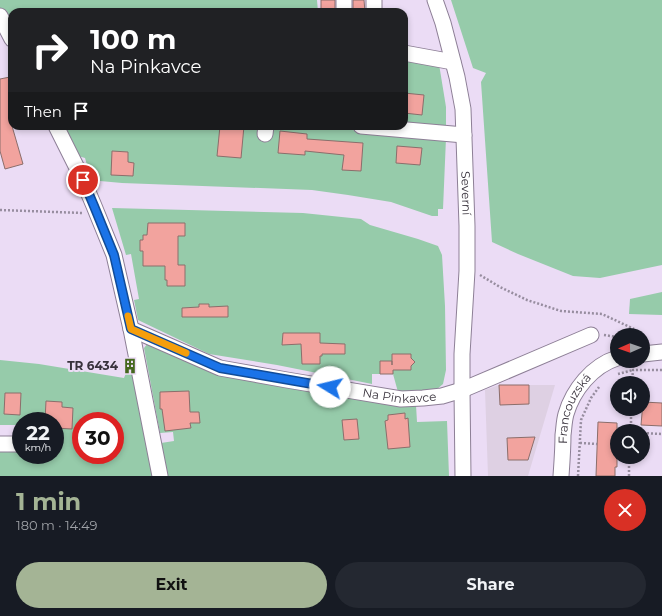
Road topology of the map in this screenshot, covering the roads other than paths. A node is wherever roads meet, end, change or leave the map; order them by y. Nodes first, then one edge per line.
1 (435, 0) edge
2 (1, 21) edge
3 (8, 32) edge
4 (408, 54) edge
5 (453, 62) junction
6 (58, 130) edge
7 (407, 130) edge
8 (464, 135) junction
9 (131, 329) junction
10 (591, 335) dead end
11 (662, 352) edge
12 (650, 353) edge
13 (610, 362) edge
14 (462, 390) junction
15 (0, 444) edge
16 (12, 444) edge
17 (160, 476) edge
18 (463, 476) edge
19 (561, 476) edge

1 - 5 street, Severní
2 - 3 street
4 - 5 street
5 - 8 street, Severní
6 - 9 street
7 - 8 street
8 - 14 street, Severní
9 - 14 street, Na Pinkavce
9 - 17 street
10 - 14 street
11 - 12 street
13 - 19 street, Francouzská
14 - 18 street, Severní
15 - 16 street

